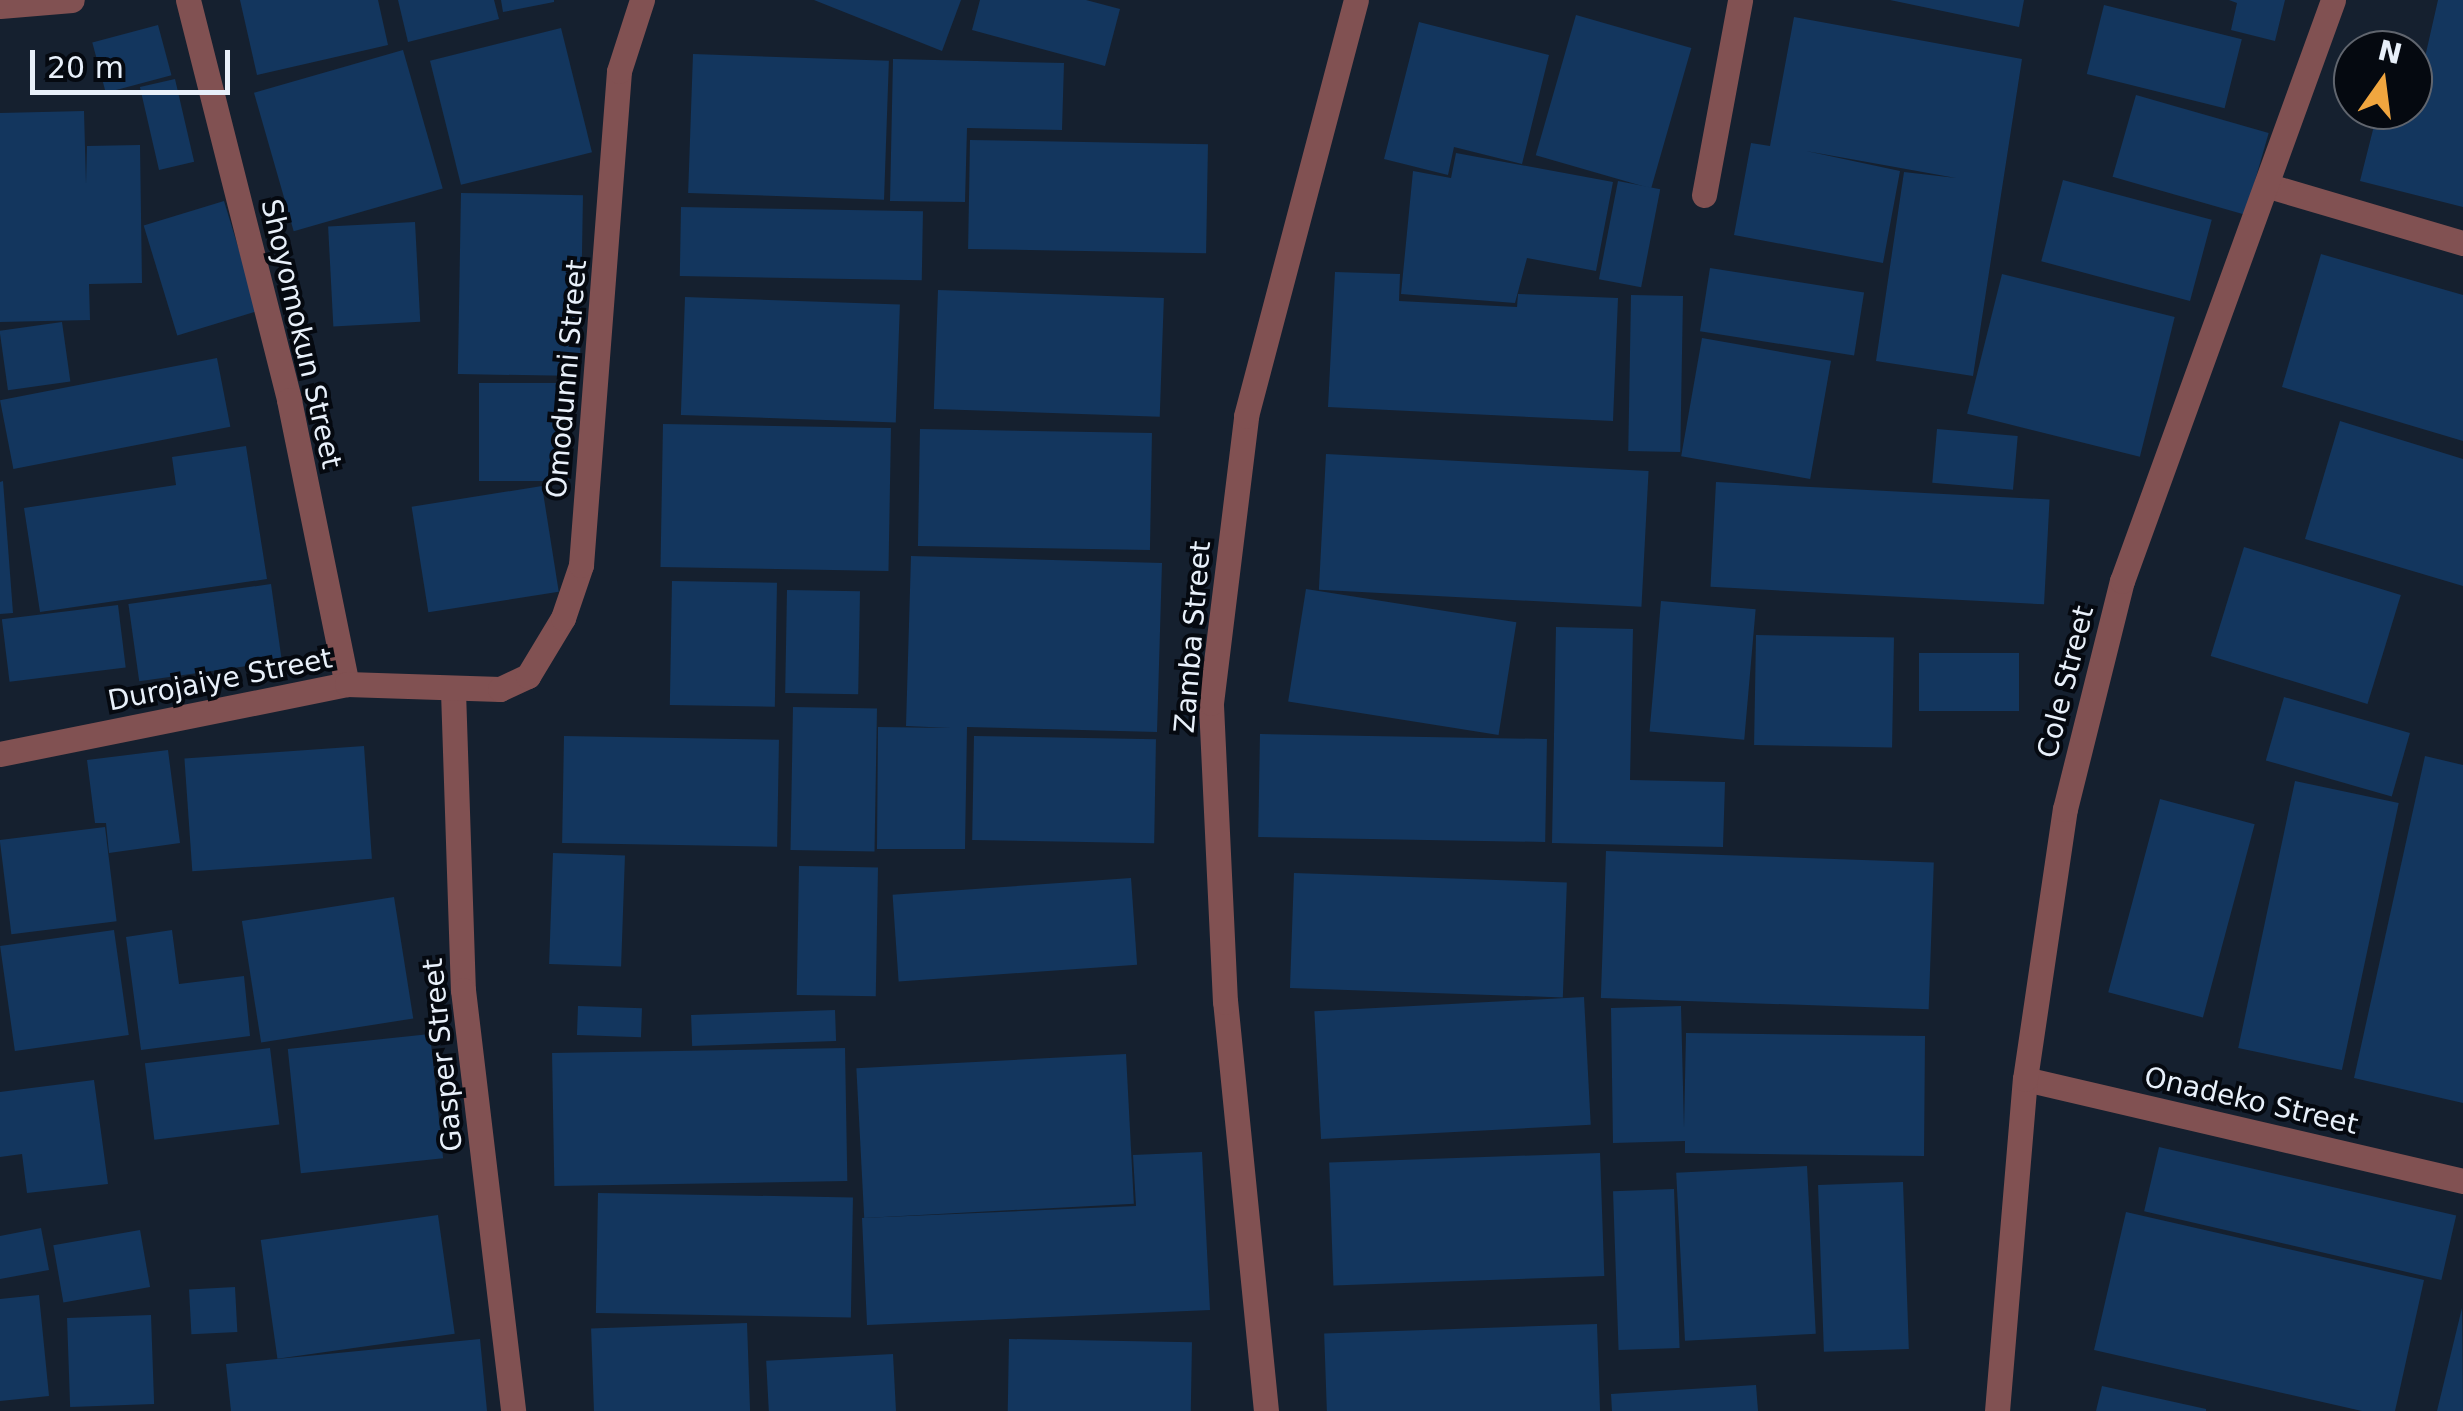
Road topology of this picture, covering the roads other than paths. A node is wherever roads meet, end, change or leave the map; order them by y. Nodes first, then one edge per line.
1 (72, 0) edge
2 (188, 0) edge
3 (642, 0) edge
4 (1356, 0) edge
5 (1740, 0) edge
6 (2333, 0) edge
7 (0, 6) edge
8 (2269, 186) junction
9 (1704, 194) dead end
10 (2463, 242) edge
11 (347, 684) junction
12 (454, 691) junction
13 (0, 754) edge
14 (2025, 1080) junction
15 (2463, 1180) edge
16 (513, 1411) edge
17 (1266, 1411) edge
18 (1997, 1411) edge

1 - 7 street
2 - 11 street, Shoyomokun Street
3 - 12 street, Omodunni Street
4 - 17 street, Zamba Street
5 - 9 street
6 - 8 street, Cole Street
8 - 10 street
8 - 14 street, Cole Street
11 - 12 street, Durojaiye Street
11 - 13 street, Durojaiye Street
12 - 16 street, Gasper Street
14 - 15 street, Onadeko Street
14 - 18 street, Cole Street

